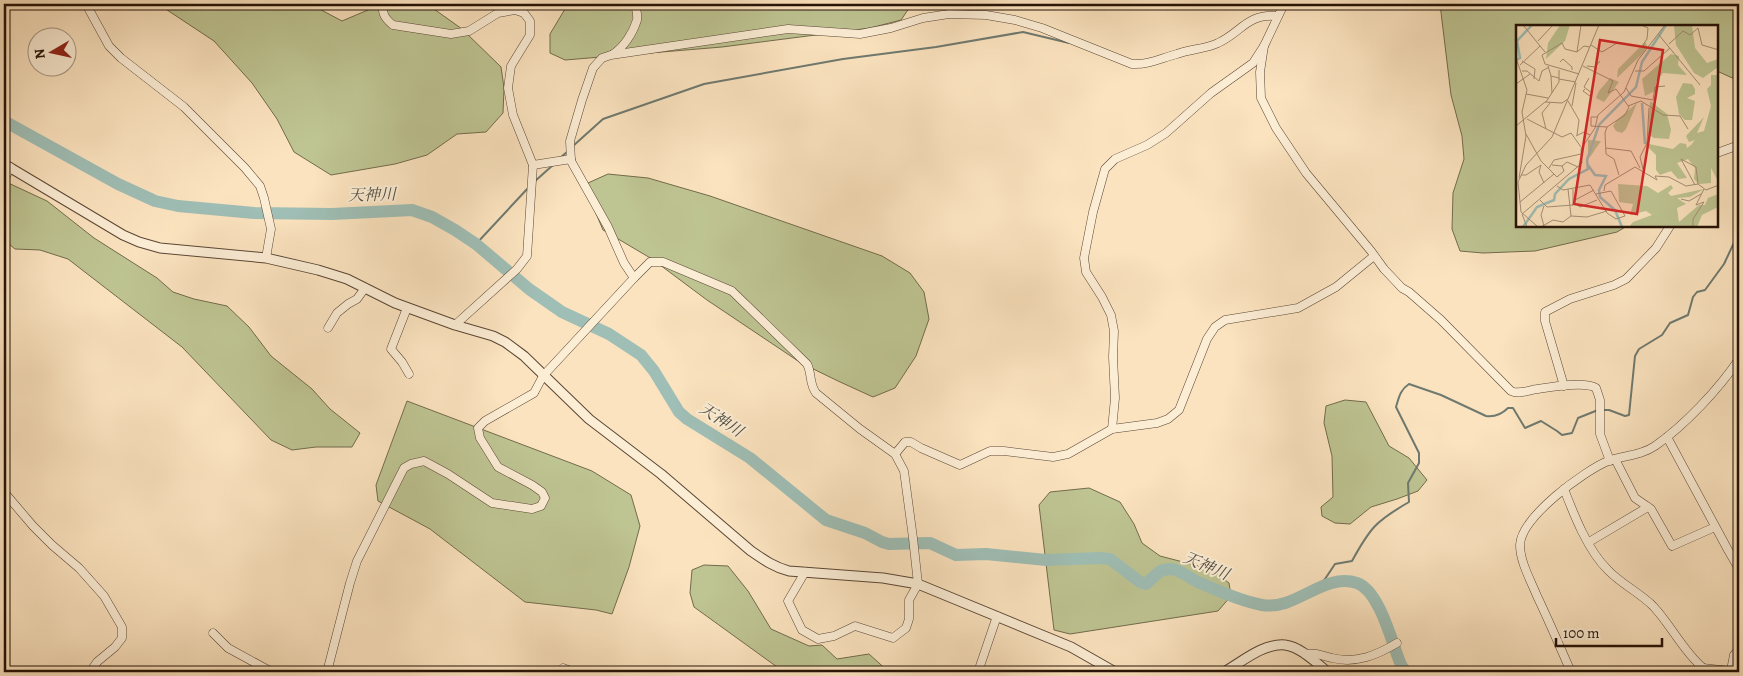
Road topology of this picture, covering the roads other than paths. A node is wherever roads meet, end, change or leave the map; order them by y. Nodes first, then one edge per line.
1 (86, 4) edge
2 (382, 4) edge
3 (635, 4) edge
4 (1284, 4) edge
5 (1276, 16) junction
6 (1264, 46) junction
7 (611, 55) junction
8 (1739, 145) edge
9 (1718, 153) edge
10 (571, 159) junction
11 (532, 164) junction
12 (7, 166) edge
13 (4, 181) edge
14 (1669, 228) edge
15 (1374, 256) junction
16 (266, 258) junction
17 (634, 278) junction
18 (365, 288) junction
19 (407, 308) junction
20 (455, 325) junction
21 (328, 328) dead end
22 (1739, 358) edge
23 (409, 374) dead end
24 (543, 376) junction
25 (1564, 386) junction
26 (1112, 429) junction
27 (1667, 437) junction
28 (895, 454) junction
29 (1612, 460) junction
30 (1564, 489) junction
31 (4, 492) edge
32 (1648, 506) junction
33 (1716, 527) junction
34 (1588, 542) junction
35 (1739, 568) edge
36 (805, 572) junction
37 (918, 584) junction
38 (997, 616) junction
39 (213, 633) dead end
40 (1397, 643) dead end
41 (1739, 649) edge
42 (1305, 654) junction
43 (1703, 668) junction
44 (1731, 670) junction
45 (90, 672) edge
46 (272, 672) edge
47 (327, 672) edge
48 (562, 672) edge
49 (573, 672) edge
50 (978, 672) edge
51 (1115, 672) edge
52 (1224, 672) edge
53 (1328, 672) edge
54 (1571, 672) edge
55 (1692, 672) edge
56 (1739, 672) edge

1 - 16 street
2 - 11 street
3 - 7 street
4 - 5 street
5 - 6 street
5 - 7 street
6 - 15 street
6 - 26 street
7 - 10 street
8 - 9 street
10 - 11 street
10 - 17 street
11 - 20 street
12 - 13 street
12 - 16 street
14 - 25 street
15 - 25 street
15 - 26 street
16 - 18 street
17 - 24 street
17 - 28 street
18 - 19 street
18 - 21 street
19 - 20 street
19 - 23 street
20 - 24 street
22 - 27 street
24 - 36 street
24 - 47 street
25 - 29 street
26 - 28 street
27 - 29 street
27 - 33 street
28 - 37 street
29 - 30 street
29 - 32 street
30 - 34 street
30 - 54 street
31 - 45 street
32 - 33 street
32 - 34 street
33 - 35 street
34 - 43 street
36 - 37 street
36 - 37 street
37 - 38 street
38 - 50 street
38 - 51 street
39 - 46 street
40 - 42 street
41 - 44 street
42 - 52 street
42 - 53 street
43 - 44 street
43 - 55 street
44 - 56 street
48 - 49 street

